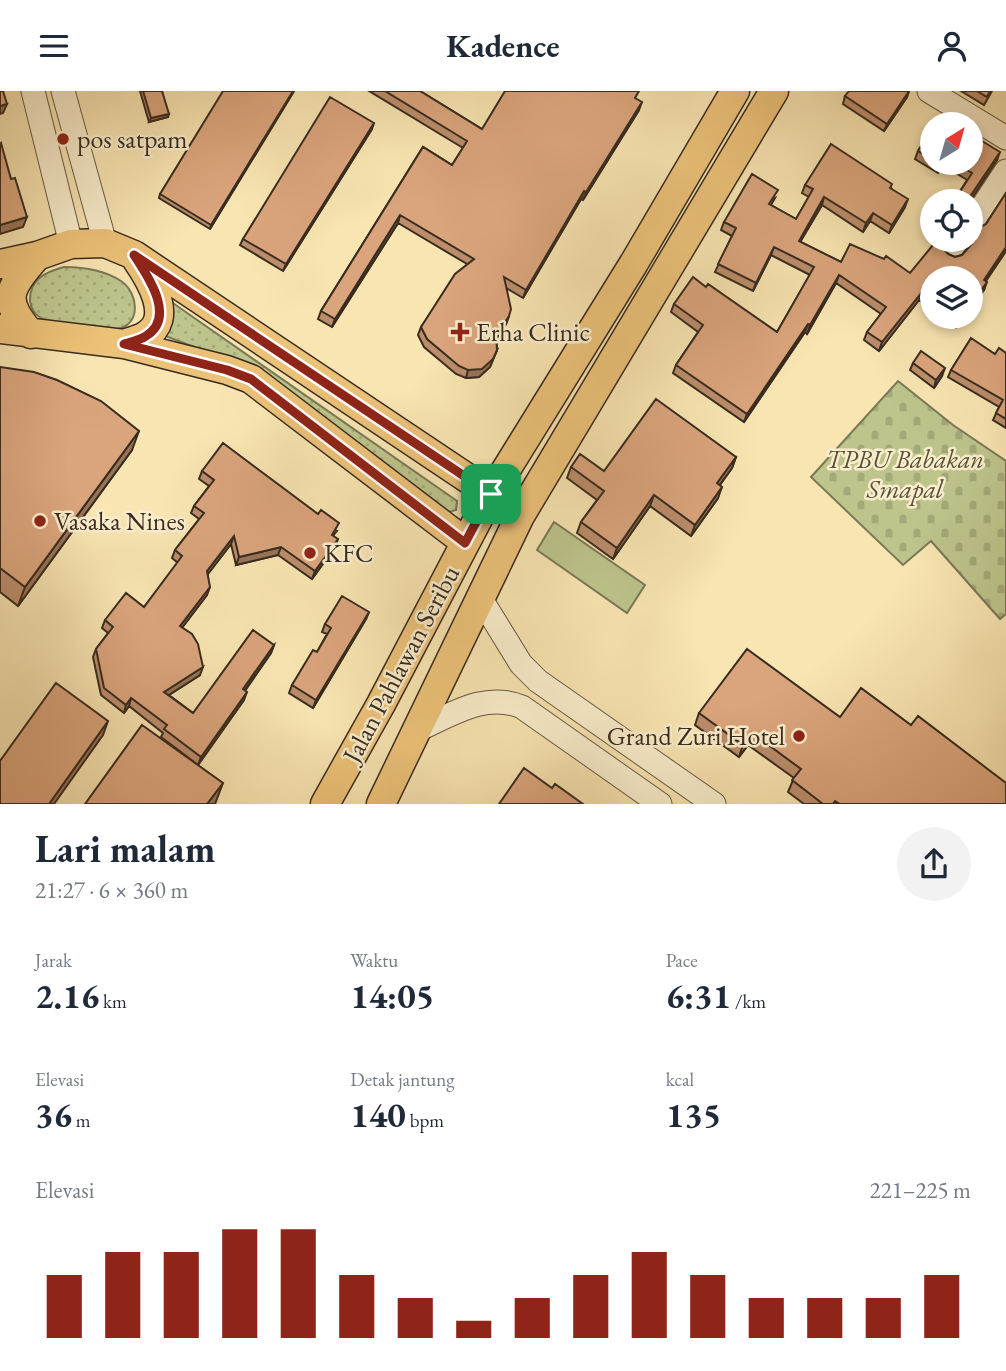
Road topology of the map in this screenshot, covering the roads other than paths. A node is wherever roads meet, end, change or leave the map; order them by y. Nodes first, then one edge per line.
1 (33, 91) edge
2 (63, 91) edge
3 (735, 91) edge
4 (774, 91) edge
5 (929, 91) edge
6 (1006, 138) edge
7 (84, 167) junction
8 (1006, 170) edge
9 (53, 173) junction
10 (983, 205) edge
11 (105, 243) junction
12 (71, 244) junction
13 (134, 255) junction
14 (37, 256) junction
15 (0, 264) edge
16 (0, 330) edge
17 (31, 334) junction
18 (124, 344) junction
19 (491, 494) junction
20 (465, 543) junction
21 (481, 599) junction
22 (538, 681) junction
23 (522, 707) junction
24 (415, 731) junction
25 (325, 804) edge
26 (381, 804) edge
27 (660, 804) edge
28 (714, 804) edge

1 - 9 street
2 - 7 street
3 - 19 main road, Jalan Pahlawan Seribu
4 - 21 main road, Jalan Pahlawan Seribu
5 - 6 street
7 - 9 street
7 - 11 street
8 - 10 street
9 - 12 street
11 - 12 main road
11 - 13 main road
12 - 14 main road
13 - 18 main road
13 - 19 main road
14 - 15 main road
14 - 17 main road
16 - 17 main road
17 - 18 main road
18 - 20 main road
19 - 20 main road, Jalan Pahlawan Seribu
20 - 25 main road, Jalan Pahlawan Seribu
21 - 22 street
21 - 24 main road, Jalan Pahlawan Seribu
22 - 23 street
22 - 28 street
23 - 24 street
23 - 27 street
24 - 26 main road, Jalan Pahlawan Seribu

